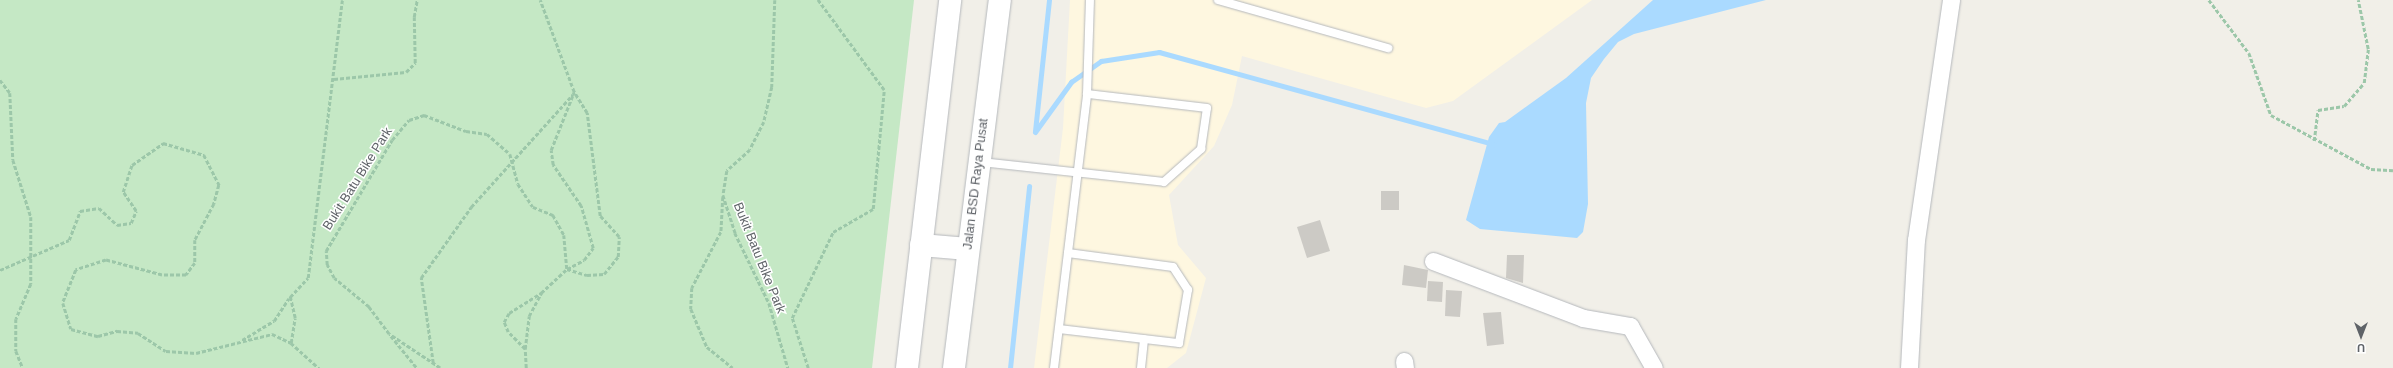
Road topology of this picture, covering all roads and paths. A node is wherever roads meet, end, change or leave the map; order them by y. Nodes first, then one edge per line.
1 (342, 0) edge
2 (417, 0) edge
3 (540, 0) edge
4 (775, 0) edge
5 (818, 0) edge
6 (950, 0) edge
7 (1000, 0) edge
8 (1090, 0) edge
9 (1218, 0) edge
10 (1951, 0) edge
11 (2209, 0) edge
12 (2358, 0) edge
13 (1388, 48) dead end
14 (334, 79) junction
15 (0, 80) edge
16 (574, 92) junction
17 (1087, 94) junction
18 (2314, 141) junction
19 (513, 162) junction
20 (979, 162) junction
21 (2393, 170) edge
22 (1077, 172) junction
23 (723, 195) junction
24 (921, 245) junction
25 (968, 250) junction
26 (1068, 253) junction
27 (28, 257) junction
28 (1433, 261) dead end
29 (567, 269) junction
30 (0, 270) edge
31 (541, 293) junction
32 (290, 297) junction
33 (1059, 329) junction
34 (389, 334) junction
35 (1144, 339) junction
36 (240, 341) junction
37 (291, 343) junction
38 (525, 349) junction
39 (433, 363) junction
40 (23, 368) edge
41 (319, 368) edge
42 (417, 368) edge
43 (440, 368) edge
44 (526, 368) edge
45 (732, 368) edge
46 (788, 368) edge
47 (808, 368) edge
48 (907, 368) edge
49 (954, 368) edge
50 (1054, 368) edge
51 (1141, 368) edge
52 (1654, 368) edge
53 (1909, 368) edge

1 - 14 path
2 - 14 path
3 - 16 path
4 - 23 path, Bukit Batu Bike Park
5 - 47 path
6 - 24 main road
7 - 20 main road, Jalan BSD Raya Pusat
8 - 17 lane
9 - 13 lane
10 - 53 street
11 - 18 path
12 - 18 path
14 - 32 path
15 - 27 path
16 - 19 path
16 - 29 path
16 - 29 path
17 - 22 lane
17 - 22 lane
18 - 21 path
19 - 29 path, Bukit Batu Bike Park
19 - 34 path, Bukit Batu Bike Park
19 - 39 path
20 - 22 lane
20 - 25 main road, Jalan BSD Raya Pusat
22 - 26 lane
23 - 45 path
23 - 46 path, Bukit Batu Bike Park
24 - 25 main road
24 - 48 main road
25 - 49 main road, Jalan BSD Raya Pusat
26 - 33 lane
26 - 35 lane
27 - 30 path
27 - 36 path
27 - 40 path
28 - 52 street
29 - 31 path
31 - 38 path
31 - 38 path
32 - 36 path
32 - 37 path
33 - 35 lane
33 - 50 lane
34 - 39 path, Bukit Batu Bike Park
34 - 42 path
35 - 51 lane
36 - 37 path
37 - 41 path
38 - 44 path
39 - 43 path, Bukit Batu Bike Park

